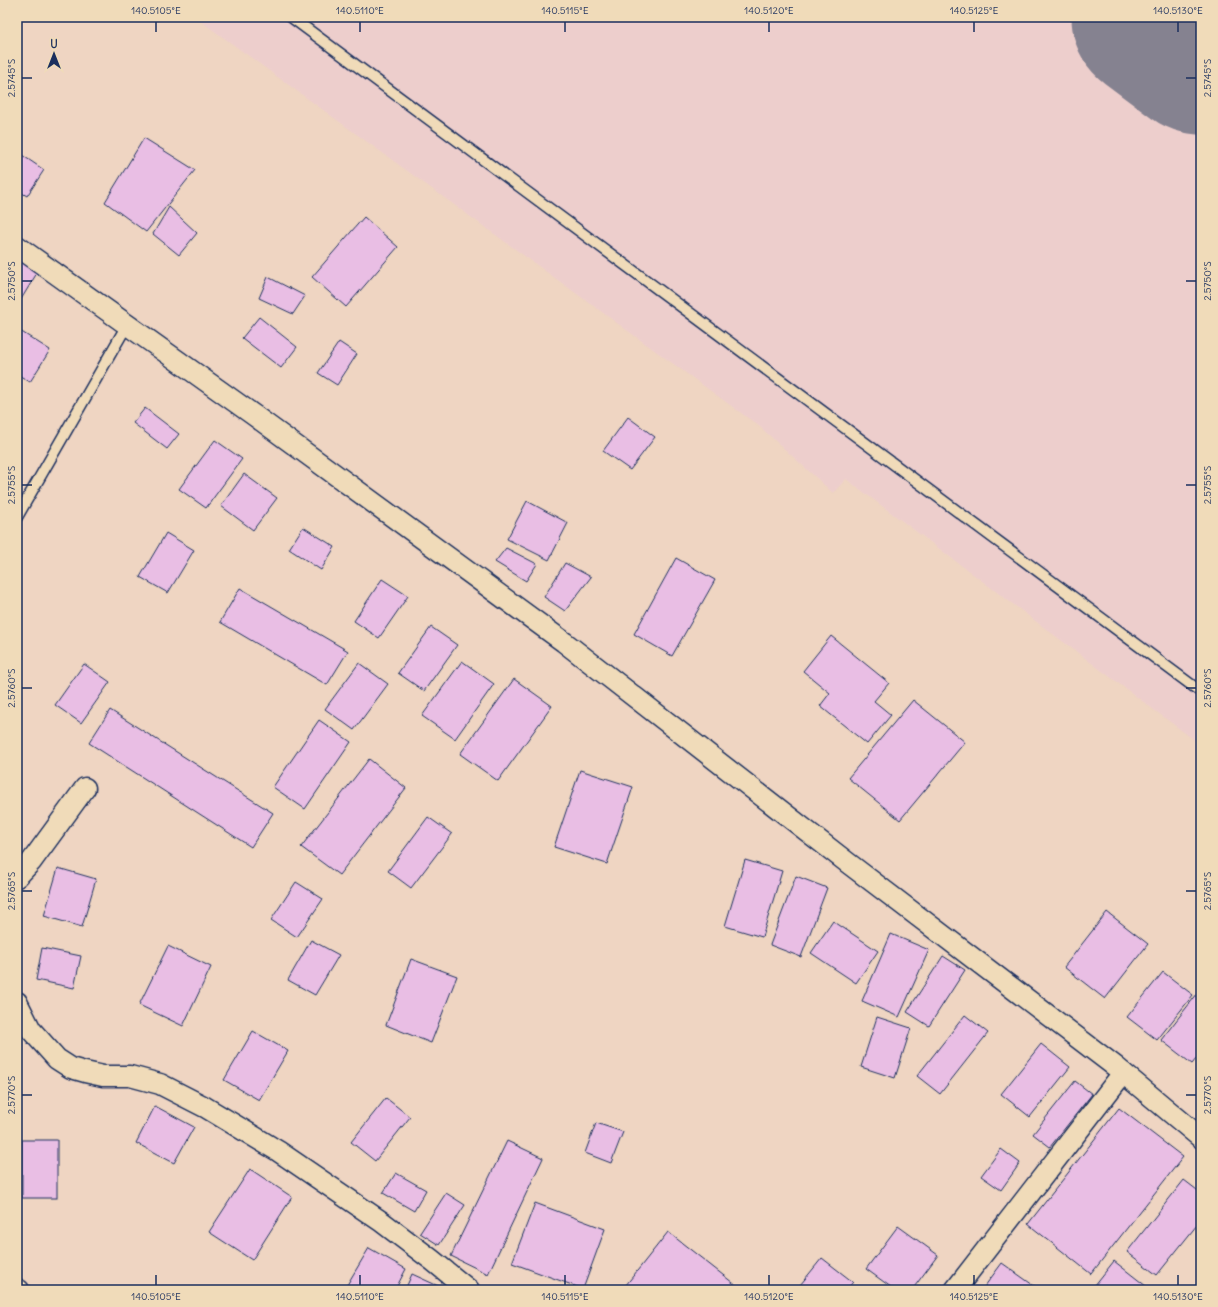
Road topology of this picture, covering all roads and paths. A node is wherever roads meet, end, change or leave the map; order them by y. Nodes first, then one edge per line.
1 (291, 17) edge
2 (17, 246) edge
3 (127, 325) junction
4 (17, 517) edge
5 (1201, 692) edge
6 (85, 788) dead end
7 (17, 877) edge
8 (17, 1002) edge
9 (1123, 1073) junction
10 (1201, 1138) edge
11 (469, 1290) edge
12 (955, 1290) edge

1 - 5 lane
2 - 3 street
3 - 4 lane
3 - 9 street
6 - 7 street
8 - 11 street
9 - 10 street
9 - 12 street

